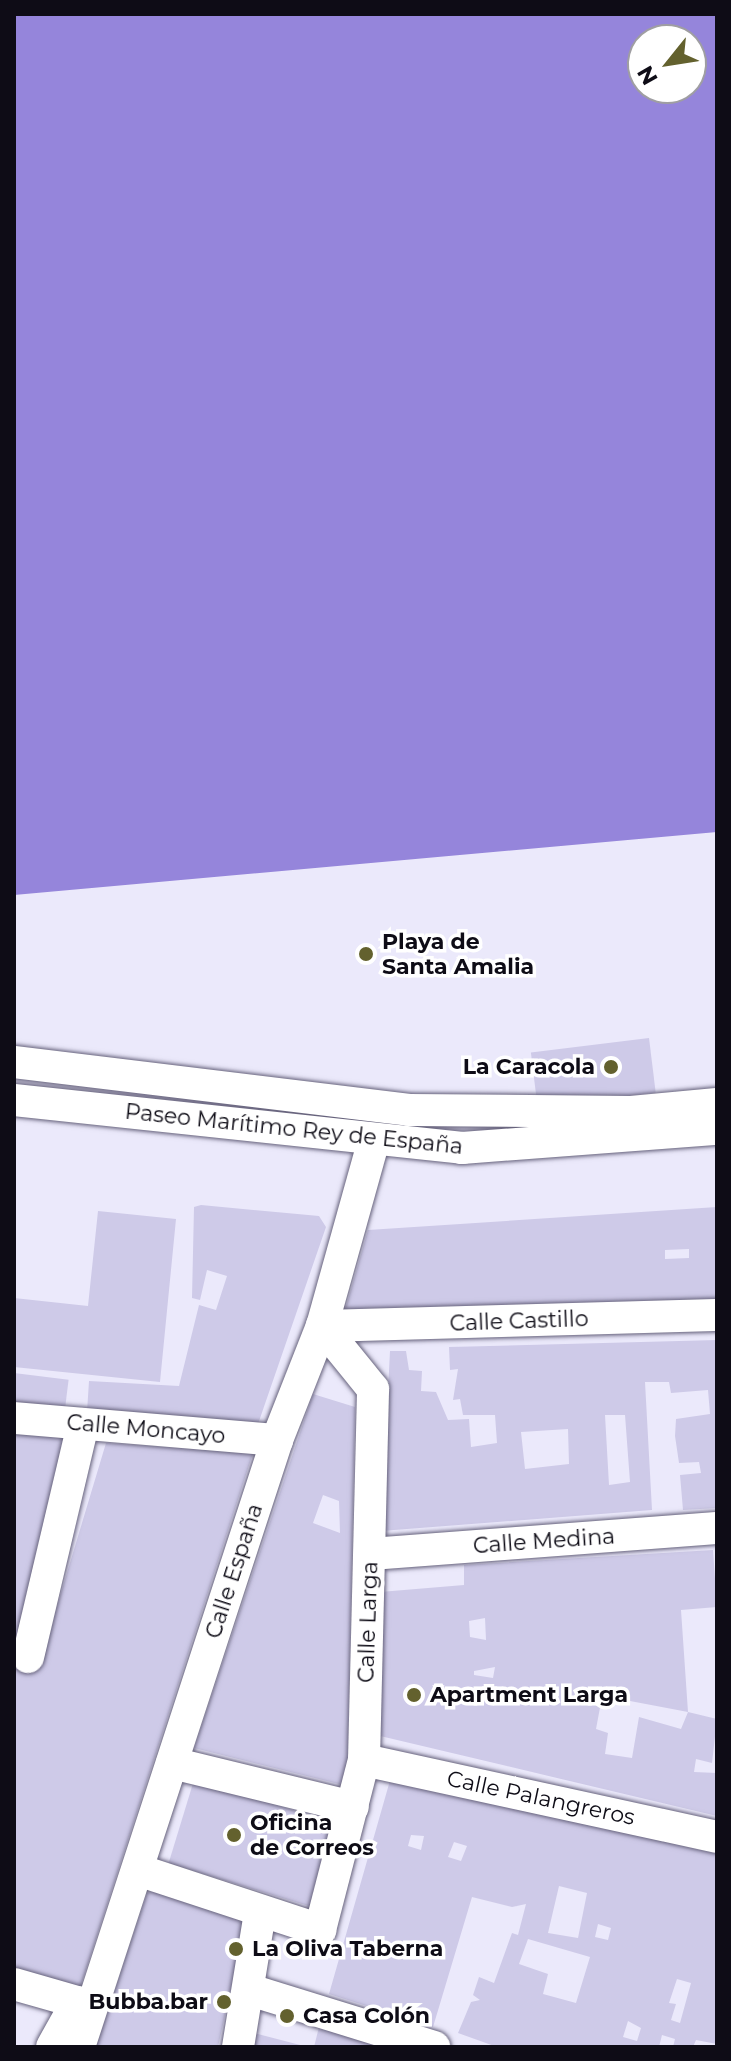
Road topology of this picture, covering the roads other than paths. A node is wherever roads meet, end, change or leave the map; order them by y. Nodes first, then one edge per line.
1 (14, 1062) edge
2 (14, 1100) edge
3 (717, 1104) edge
4 (717, 1129) edge
5 (374, 1140) junction
6 (717, 1315) edge
7 (322, 1326) junction
8 (14, 1418) edge
9 (83, 1424) junction
10 (277, 1440) junction
11 (717, 1528) edge
12 (370, 1554) junction
13 (28, 1657) dead end
14 (364, 1760) junction
15 (172, 1763) junction
16 (353, 1807) junction
17 (717, 1837) edge
18 (138, 1870) junction
19 (260, 1912) junction
20 (14, 1984) edge
21 (250, 1990) junction
22 (52, 2047) edge
23 (79, 2047) edge
24 (238, 2047) edge
25 (434, 2047) edge

1 - 3 street
2 - 5 street, Paseo Marítimo Rey de España
4 - 5 street, Paseo Marítimo Rey de España
5 - 7 street, Calle España
6 - 7 street, Calle Castillo
7 - 10 street, Calle España
7 - 12 street, Calle Larga
8 - 9 street, Calle Moncayo
9 - 10 street, Calle Moncayo
9 - 13 street
10 - 15 street, Calle España
11 - 12 street, Calle Medina
12 - 14 street, Calle Larga
14 - 16 street, Calle Larga
14 - 17 street, Calle Palangreros
15 - 16 street
15 - 18 street, Calle España
16 - 19 street, Calle Larga
18 - 19 street
18 - 23 street, Calle España
19 - 21 street
20 - 22 street
21 - 24 street
21 - 25 street

